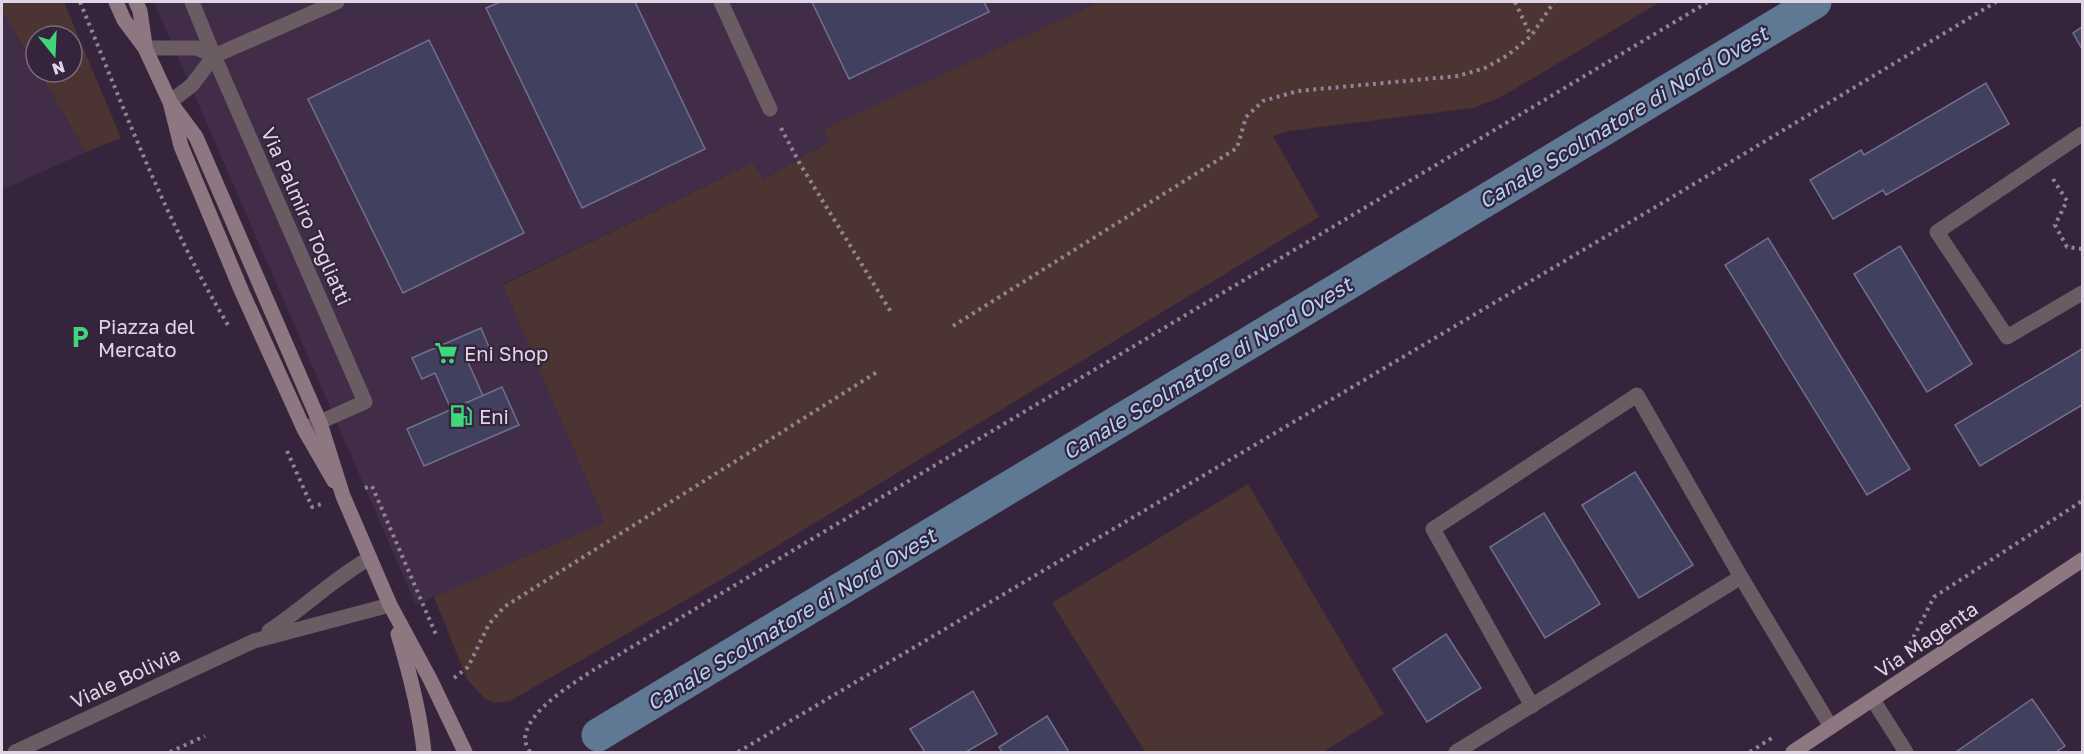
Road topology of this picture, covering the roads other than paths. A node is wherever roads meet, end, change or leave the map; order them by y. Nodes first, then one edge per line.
1 (116, 2) edge
2 (136, 2) edge
3 (192, 2) edge
4 (337, 2) edge
5 (721, 2) edge
6 (145, 48) junction
7 (214, 56) junction
8 (170, 102) junction
9 (770, 109) road end
10 (2082, 134) edge
11 (2082, 293) edge
12 (320, 423) junction
13 (304, 429) junction
14 (343, 496) junction
15 (370, 558) junction
16 (2082, 560) edge
17 (1741, 577) junction
18 (390, 605) junction
19 (254, 641) junction
20 (1873, 700) junction
21 (1532, 706) junction
22 (1831, 727) junction
23 (15, 753) edge
24 (424, 753) edge
25 (465, 753) edge
26 (1456, 753) edge
27 (1793, 753) edge
28 (1906, 753) edge

1 - 6 street
2 - 6 street
3 - 7 street, Via Palmiro Togliatti
4 - 7 street
5 - 9 street
6 - 7 street
6 - 8 street
7 - 8 street
7 - 12 street, Via Palmiro Togliatti
8 - 12 street
8 - 13 street
10 - 11 street
12 - 13 street, Via Palmiro Togliatti
12 - 14 street
13 - 14 street
14 - 15 street
15 - 18 street
15 - 19 street, Viale Bolivia
16 - 20 street, Via Magenta
17 - 21 street
17 - 21 street
17 - 22 street
18 - 19 street, Viale Bolivia
18 - 24 street
18 - 25 street
19 - 23 street, Viale Bolivia
20 - 22 street, Via Magenta
20 - 28 street
21 - 26 street
22 - 27 street, Via Magenta

